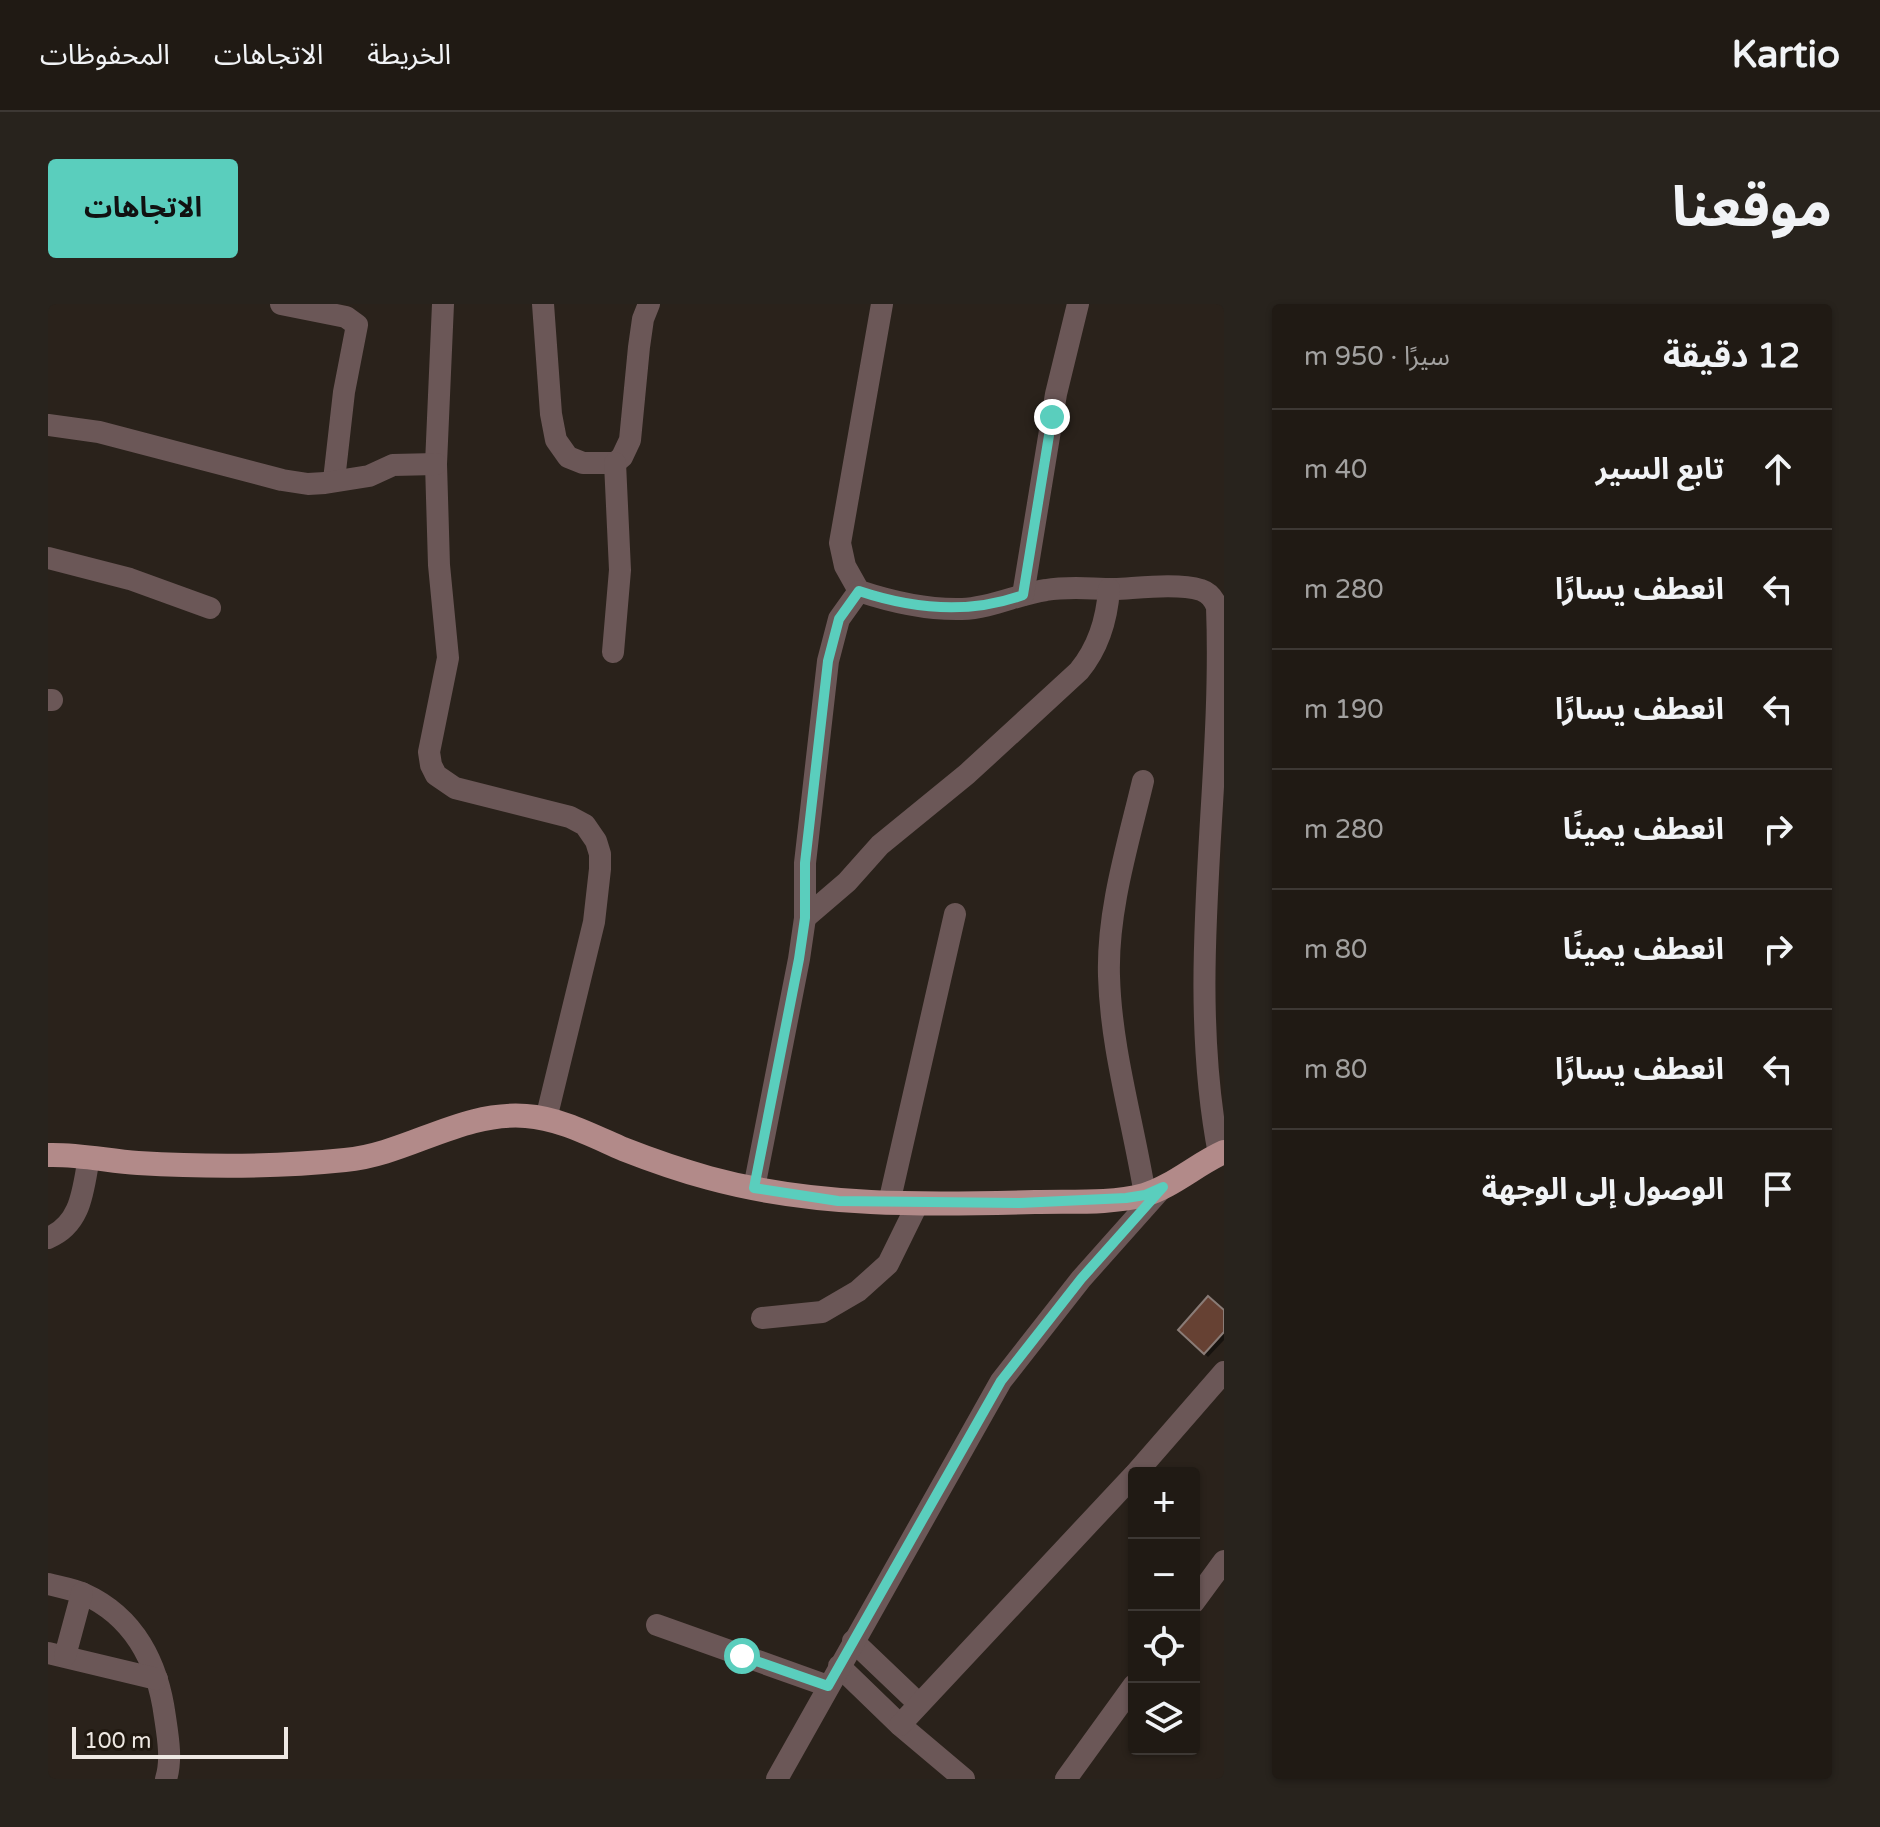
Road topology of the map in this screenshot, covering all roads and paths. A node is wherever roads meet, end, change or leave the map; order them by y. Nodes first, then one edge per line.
1 (281, 304) edge
2 (443, 304) edge
3 (543, 304) edge
4 (649, 304) edge
5 (882, 304) edge
6 (1078, 304) edge
7 (48, 425) edge
8 (615, 463) junction
9 (436, 464) junction
10 (334, 480) junction
11 (48, 558) edge
12 (1109, 589) junction
13 (859, 591) junction
14 (1023, 595) junction
15 (210, 608) dead end
16 (613, 652) dead end
17 (1143, 781) dead end
18 (955, 914) dead end
19 (805, 918) junction
20 (546, 1119) junction
21 (1222, 1153) edge
22 (48, 1155) edge
23 (89, 1157) junction
24 (754, 1188) junction
25 (1154, 1191) junction
26 (889, 1203) junction
27 (918, 1203) junction
28 (48, 1238) edge
29 (762, 1318) dead end
30 (1224, 1372) edge
31 (1141, 1467) edge
32 (1128, 1481) edge
33 (1224, 1561) edge
34 (48, 1584) edge
35 (82, 1593) junction
36 (1200, 1594) edge
37 (657, 1625) dead end
38 (853, 1641) junction
39 (57, 1654) edge
40 (839, 1666) junction
41 (157, 1679) junction
42 (828, 1686) junction
43 (1128, 1693) edge
44 (919, 1704) junction
45 (900, 1725) junction
46 (166, 1779) edge
47 (777, 1779) edge
48 (964, 1779) edge
49 (1066, 1779) edge

1 - 10 street
2 - 9 street
3 - 8 street
4 - 8 street
5 - 13 street
6 - 14 street
7 - 10 street
8 - 16 street
9 - 10 street
9 - 20 street
11 - 15 street
12 - 14 street
12 - 19 street
12 - 21 street
13 - 14 street
13 - 19 street
17 - 25 street
18 - 26 street
19 - 24 street
20 - 23 main road
20 - 24 main road
21 - 25 main road
22 - 23 main road
23 - 28 street
24 - 26 main road
25 - 27 main road
25 - 38 street
26 - 27 main road
27 - 29 street
30 - 31 street
32 - 44 street
33 - 36 street
34 - 35 street
35 - 39 street
35 - 41 street
37 - 42 street
38 - 40 street
38 - 44 street
39 - 41 street
40 - 42 street
40 - 45 street
41 - 46 street
42 - 47 street
43 - 49 street
44 - 45 street
45 - 48 street

